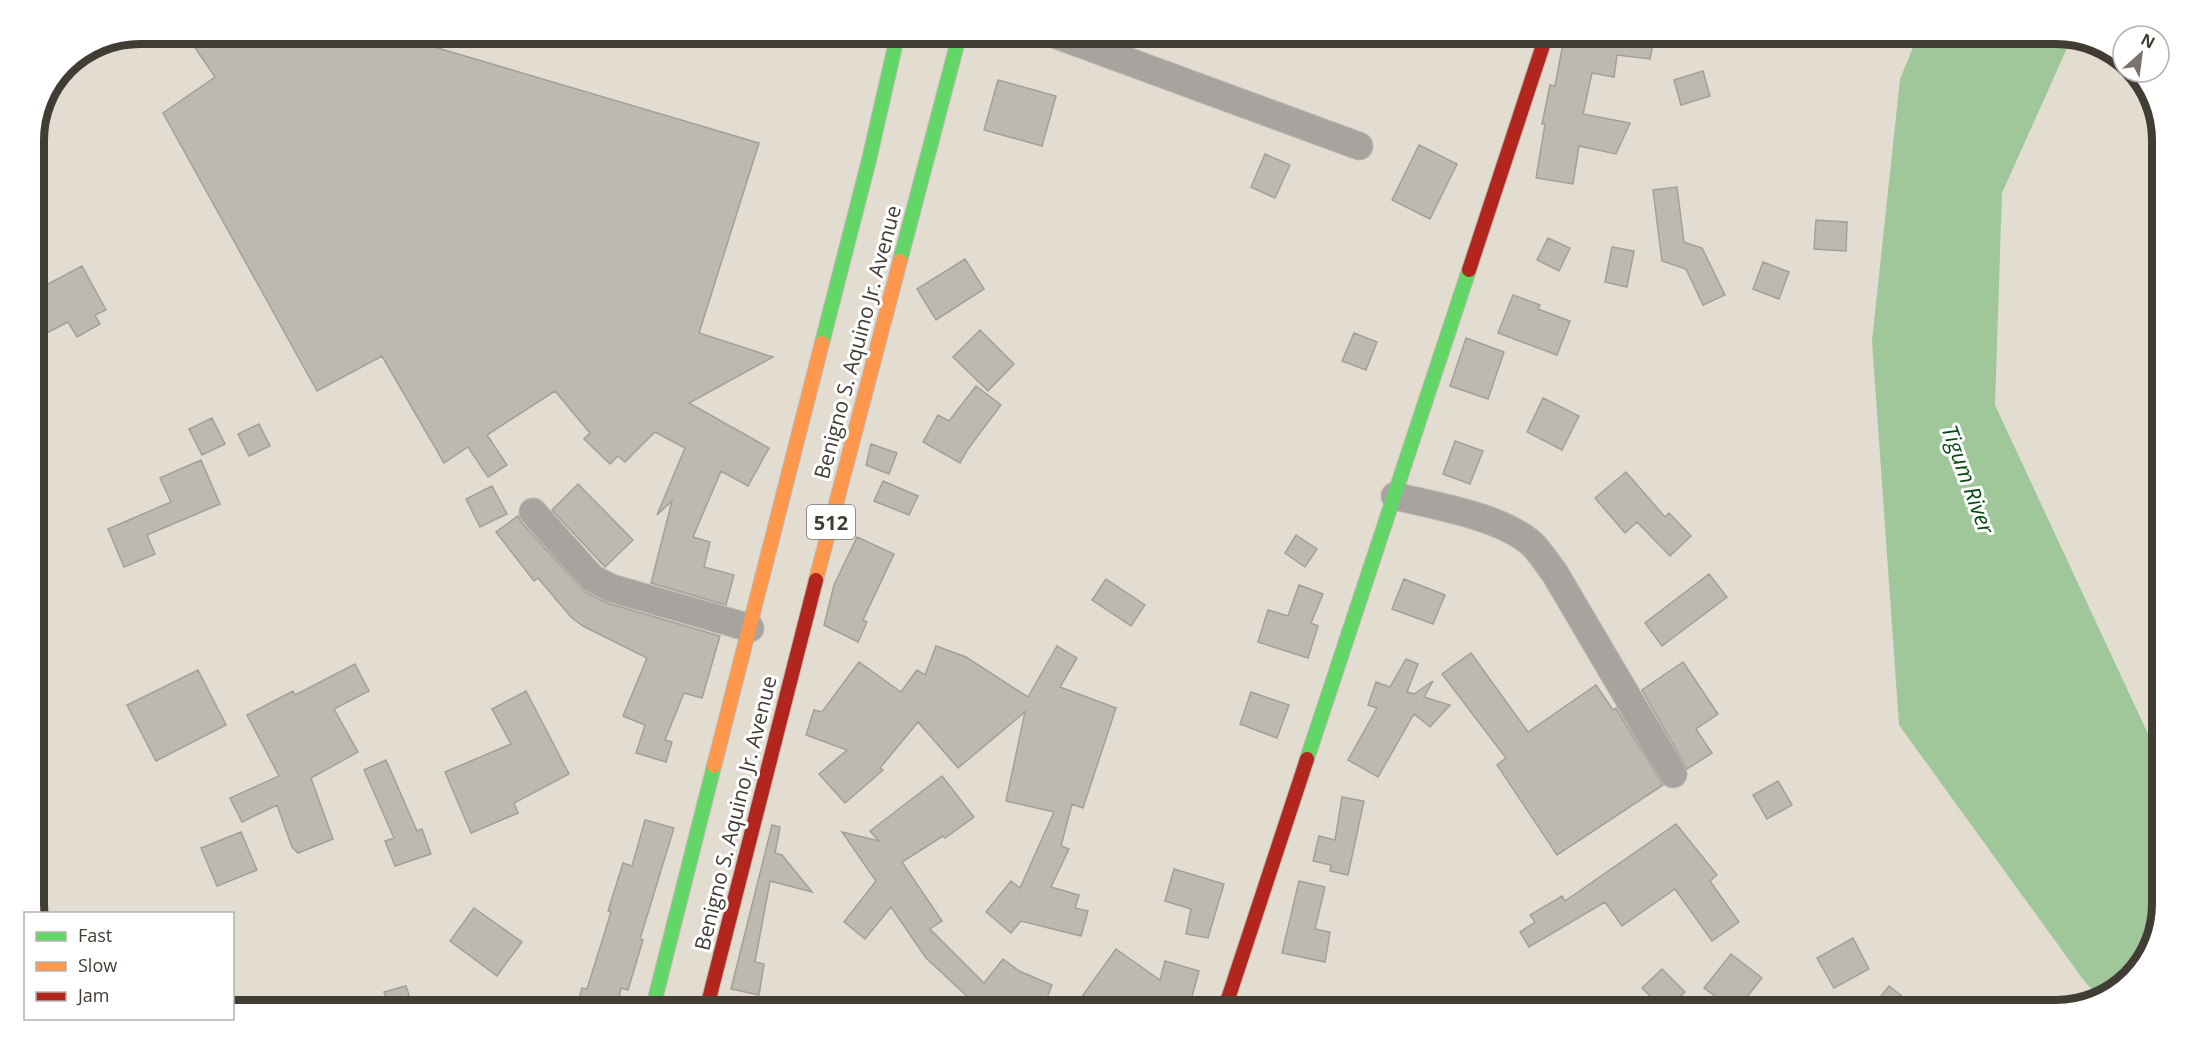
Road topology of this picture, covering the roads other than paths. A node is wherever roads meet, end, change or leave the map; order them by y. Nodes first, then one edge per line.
1 (895, 44) edge
2 (957, 44) edge
3 (1081, 44) edge
4 (1543, 44) edge
5 (1359, 146) dead end
6 (1395, 496) junction
7 (533, 512) dead end
8 (750, 628) junction
9 (1673, 774) dead end
10 (655, 1000) edge
11 (709, 1000) edge
12 (1228, 1000) edge

1 - 8 main road, Benigno S. Aquino Jr. Avenue / 512
2 - 11 main road, Benigno S. Aquino Jr. Avenue / 512
3 - 5 street
4 - 6 main road
6 - 9 street
6 - 12 main road
7 - 8 street
8 - 10 main road, Benigno S. Aquino Jr. Avenue / 512

